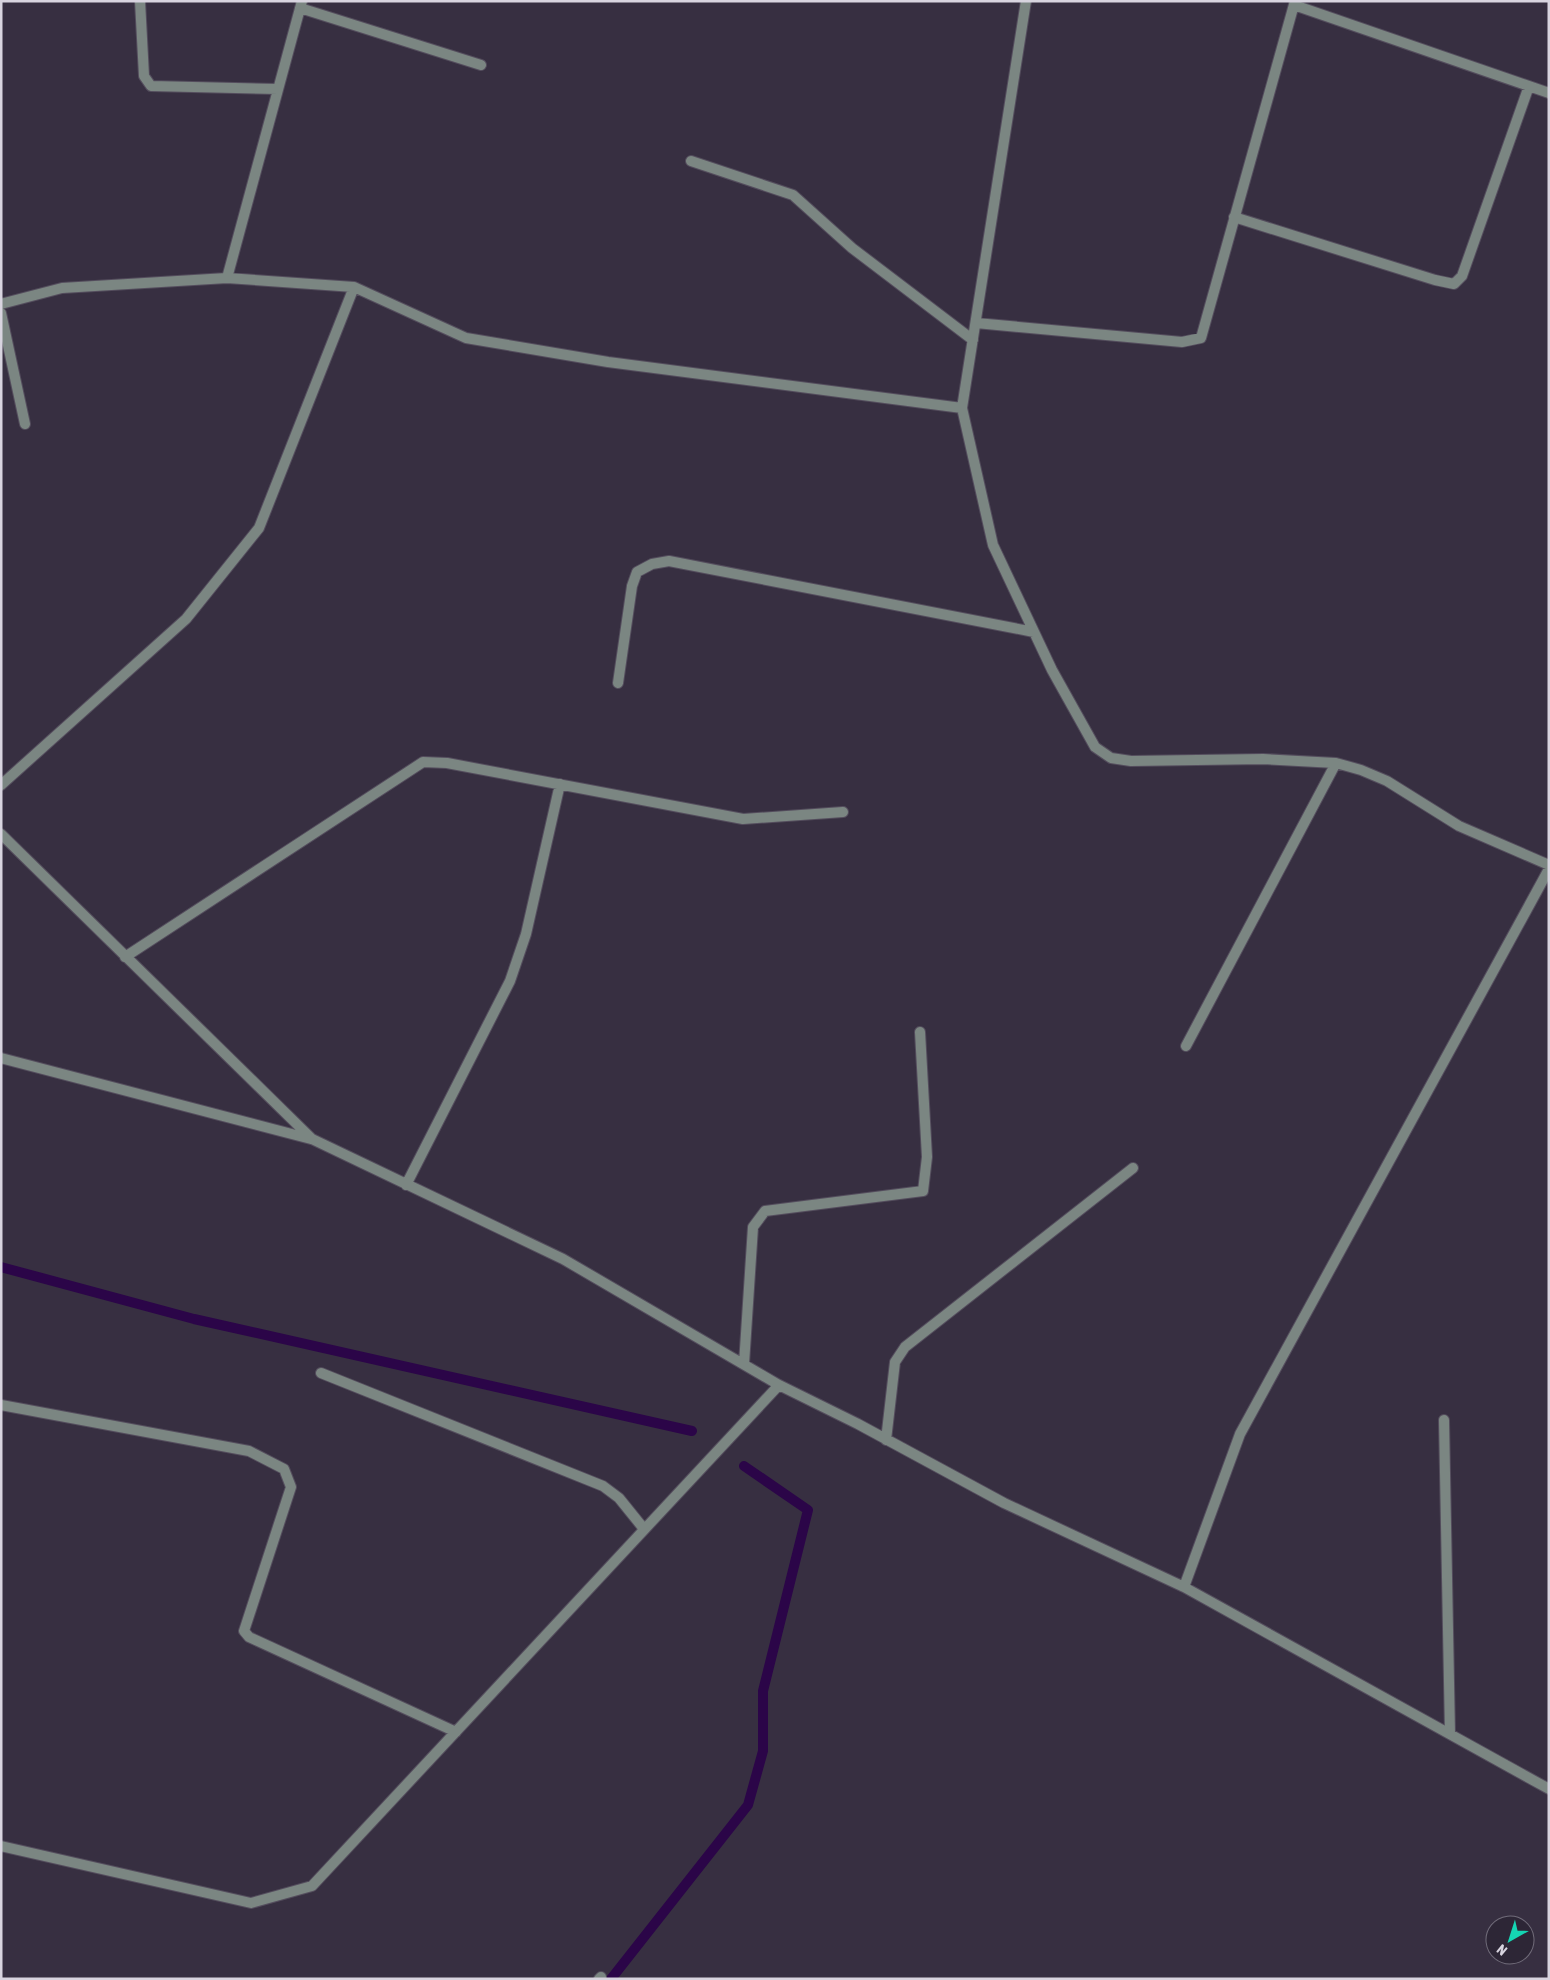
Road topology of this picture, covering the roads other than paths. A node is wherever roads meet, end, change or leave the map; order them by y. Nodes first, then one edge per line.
1 (140, 1) edge
2 (1026, 1) edge
3 (1295, 3) edge
4 (301, 4) edge
5 (481, 65) dead end
6 (1529, 86) junction
7 (278, 89) junction
8 (1549, 93) edge
9 (691, 161) dead end
10 (1234, 217) junction
11 (227, 278) junction
12 (354, 287) junction
13 (1, 304) edge
14 (1, 313) edge
15 (976, 323) junction
16 (973, 340) junction
17 (962, 408) junction
18 (25, 424) dead end
19 (1034, 632) junction
20 (618, 683) dead end
21 (1336, 763) junction
22 (560, 784) junction
23 (1, 785) edge
24 (843, 812) dead end
25 (1, 834) edge
26 (1549, 866) edge
27 (1549, 869) edge
28 (125, 957) junction
29 (920, 1032) dead end
30 (1186, 1046) dead end
31 (1, 1058) edge
32 (312, 1139) junction
33 (1133, 1168) dead end
34 (406, 1185) junction
35 (744, 1364) junction
36 (321, 1373) dead end
37 (779, 1385) junction
38 (1, 1405) edge
39 (1444, 1420) dead end
40 (886, 1440) junction
41 (644, 1528) junction
42 (1184, 1587) junction
43 (456, 1732) junction
44 (1450, 1734) junction
45 (1549, 1789) edge
46 (1, 1846) edge

1 - 7 street
2 - 15 street
3 - 6 street
3 - 10 street
4 - 5 street
4 - 7 street
6 - 8 street
6 - 10 street
7 - 11 street
9 - 16 street
10 - 15 street
11 - 12 street
11 - 13 street
12 - 17 street
12 - 23 street
14 - 18 street
15 - 16 street
16 - 17 street
17 - 19 street
19 - 20 street
19 - 21 street
21 - 26 street
21 - 30 street
22 - 24 street
22 - 28 street
22 - 34 street
25 - 28 street
27 - 42 street
28 - 32 street
29 - 35 street
31 - 32 street
32 - 34 street
33 - 40 street
34 - 35 street
35 - 37 street
36 - 41 street
37 - 40 street
37 - 41 street
38 - 43 street
39 - 44 street
40 - 42 street
41 - 43 street
42 - 44 street
43 - 46 street
44 - 45 street

